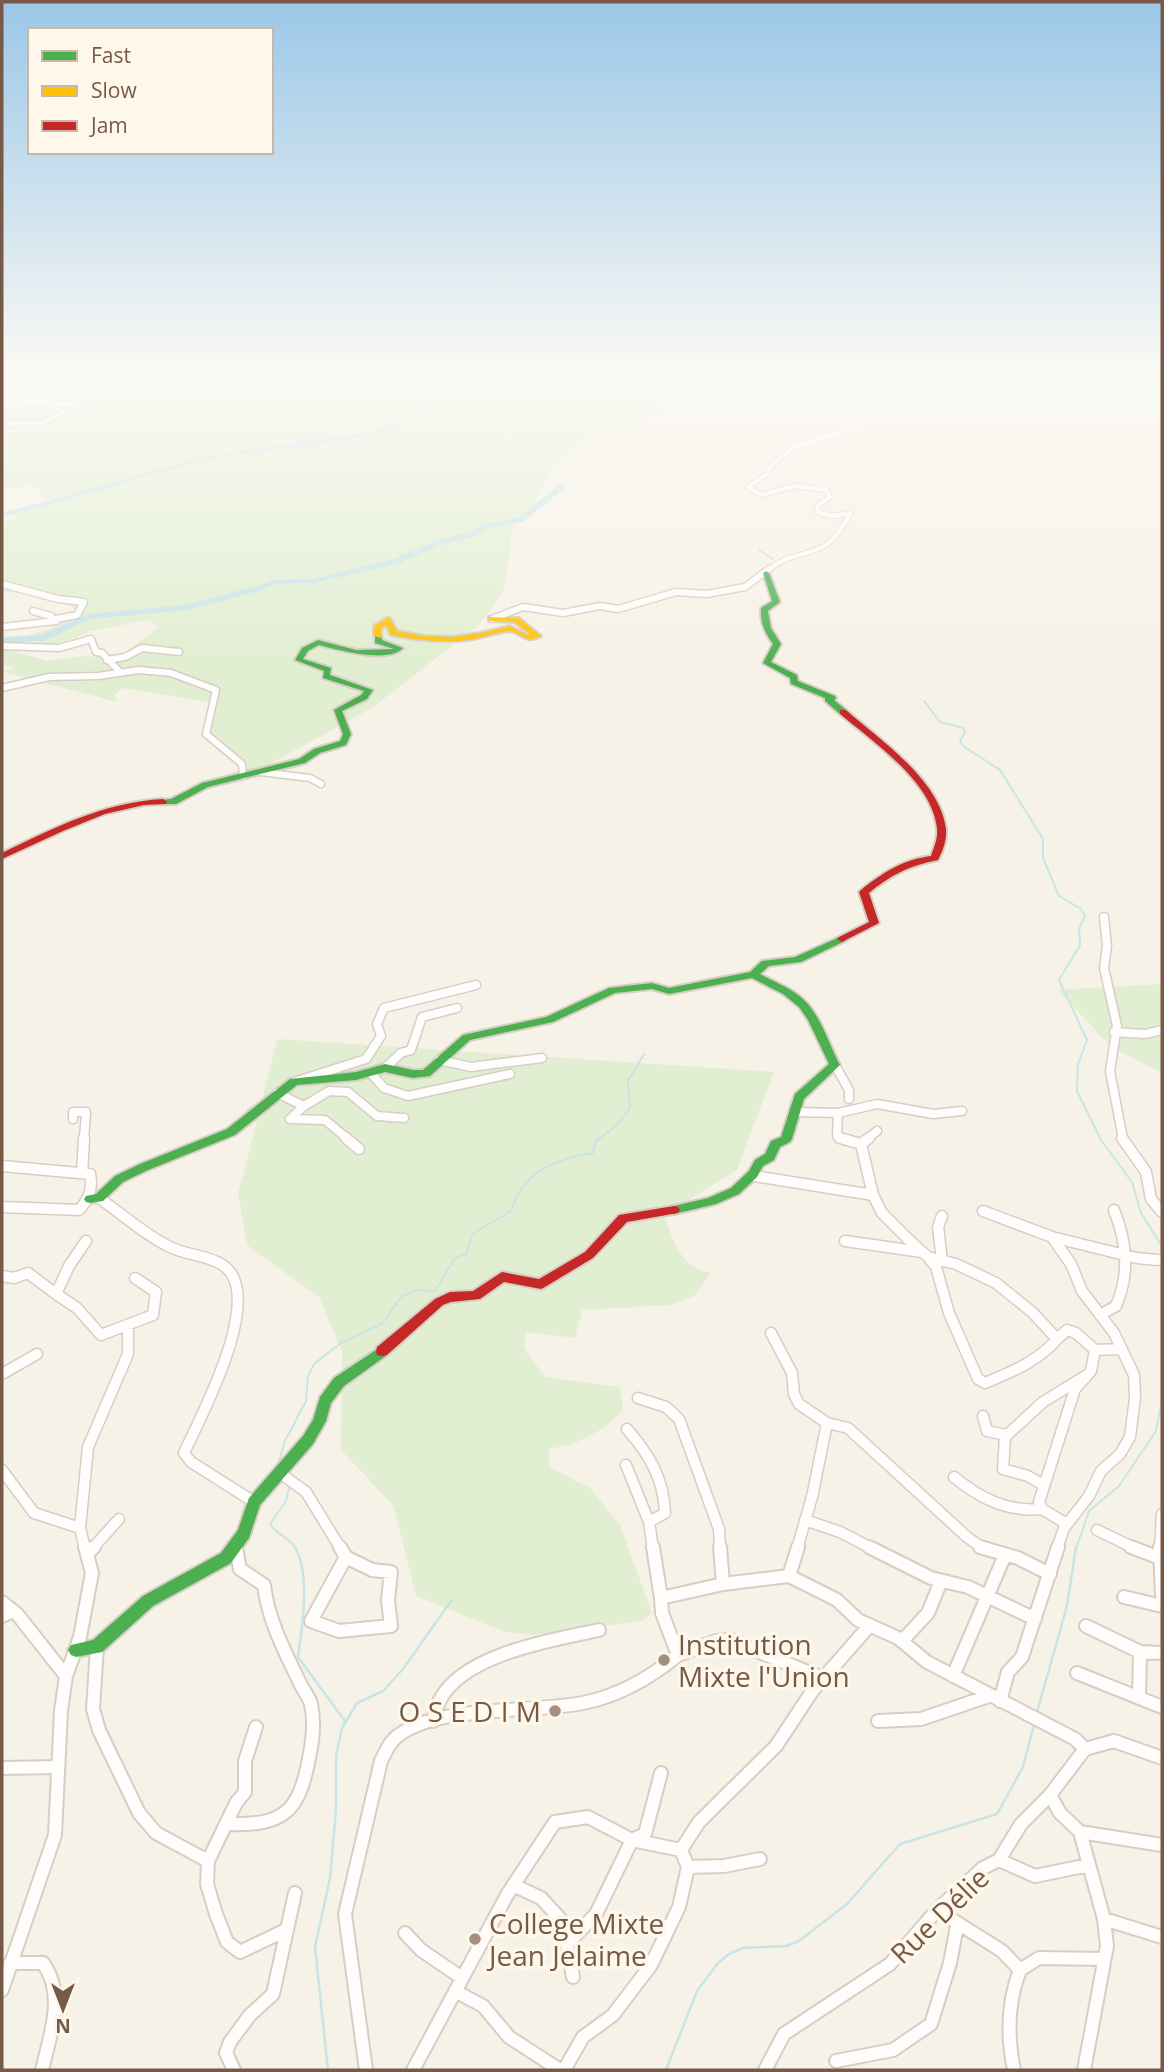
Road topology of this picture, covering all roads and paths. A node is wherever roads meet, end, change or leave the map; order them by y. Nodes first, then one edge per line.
1 (768, 472) edge
2 (766, 573) junction
3 (2, 584) edge
4 (33, 611) dead end
5 (56, 619) junction
6 (492, 619) joint
7 (2, 627) edge
8 (2, 646) edge
9 (178, 652) dead end
10 (107, 660) junction
11 (119, 671) junction
12 (2, 688) edge
13 (260, 772) junction
14 (243, 776) junction
15 (321, 784) dead end
16 (2, 856) edge
17 (1104, 917) dead end
18 (753, 975) junction
19 (476, 985) dead end
20 (457, 1008) dead end
21 (1162, 1030) edge
22 (1115, 1032) junction
23 (542, 1058) dead end
24 (439, 1060) junction
25 (835, 1065) junction
26 (385, 1068) junction
27 (370, 1072) junction
28 (510, 1074) dead end
29 (294, 1082) junction
30 (277, 1093) junction
31 (849, 1099) dead end
32 (304, 1106) junction
33 (962, 1111) dead end
34 (794, 1112) junction
35 (838, 1112) junction
36 (404, 1118) dead end
37 (73, 1119) dead end
38 (877, 1131) dead end
39 (861, 1144) junction
40 (359, 1149) dead end
41 (2, 1166) edge
42 (82, 1173) junction
43 (754, 1176) junction
44 (873, 1195) junction
45 (94, 1198) junction
46 (2, 1207) edge
47 (1114, 1210) dead end
48 (983, 1212) dead end
49 (1162, 1212) edge
50 (942, 1216) dead end
51 (1052, 1237) junction
52 (86, 1241) dead end
53 (845, 1241) dead end
54 (925, 1255) junction
55 (1125, 1255) junction
56 (1158, 1260) dead end
57 (942, 1261) junction
58 (2, 1276) edge
59 (135, 1278) dead end
60 (56, 1294) junction
61 (1100, 1315) junction
62 (128, 1326) junction
63 (771, 1333) dead end
64 (1057, 1339) junction
65 (1121, 1349) junction
66 (1095, 1350) junction
67 (37, 1354) dead end
68 (2, 1374) edge
69 (1087, 1375) junction
70 (638, 1398) dead end
71 (983, 1416) dead end
72 (827, 1423) junction
73 (627, 1429) dead end
74 (1006, 1435) junction
75 (626, 1465) dead end
76 (2, 1470) edge
77 (280, 1473) junction
78 (954, 1477) dead end
79 (1044, 1485) junction
80 (254, 1502) junction
81 (1042, 1509) junction
82 (1162, 1514) edge
83 (119, 1519) dead end
84 (805, 1520) junction
85 (649, 1522) junction
86 (1067, 1524) junction
87 (80, 1528) junction
88 (1097, 1530) dead end
89 (236, 1548) junction
90 (88, 1553) junction
91 (1161, 1553) edge
92 (1006, 1555) junction
93 (346, 1557) junction
94 (1050, 1574) junction
95 (789, 1576) junction
96 (941, 1581) junction
97 (723, 1584) junction
98 (989, 1595) junction
99 (1162, 1595) edge
100 (1124, 1597) dead end
101 (661, 1598) junction
102 (2, 1602) edge
103 (1162, 1606) edge
104 (7, 1614) edge
105 (1035, 1619) junction
106 (870, 1625) junction
107 (1086, 1626) dead end
108 (599, 1630) dead end
109 (902, 1641) junction
110 (97, 1647) junction
111 (76, 1650) junction
112 (1140, 1651) junction
113 (1162, 1653) edge
114 (678, 1655) junction
115 (1077, 1673) dead end
116 (66, 1676) junction
117 (953, 1676) junction
118 (822, 1678) junction
119 (1139, 1698) junction
120 (995, 1699) junction
121 (1162, 1707) edge
122 (433, 1721) junction
123 (878, 1721) dead end
124 (256, 1727) dead end
125 (1080, 1744) junction
126 (1162, 1758) edge
127 (58, 1767) junction
128 (2, 1768) edge
129 (661, 1773) dead end
130 (1050, 1795) junction
131 (226, 1824) junction
132 (1080, 1832) junction
133 (632, 1840) junction
134 (1162, 1845) edge
135 (681, 1850) junction
136 (760, 1859) dead end
137 (999, 1860) junction
138 (208, 1861) junction
139 (1089, 1865) junction
140 (688, 1867) junction
141 (513, 1885) junction
142 (295, 1893) dead end
143 (937, 1910) junction
144 (1104, 1919) junction
145 (957, 1926) junction
146 (286, 1930) junction
147 (405, 1933) dead end
148 (574, 1934) junction
149 (1162, 1937) edge
150 (1104, 1959) junction
151 (10, 1963) junction
152 (1020, 1970) junction
153 (573, 1977) dead end
154 (459, 1985) junction
155 (2, 1990) edge
156 (836, 2061) dead end
157 (42, 2070) edge
158 (234, 2070) edge
159 (366, 2070) edge
160 (413, 2070) edge
161 (562, 2070) edge
162 (765, 2070) edge
163 (1014, 2070) edge
164 (1083, 2070) edge

1 - 2 street
2 - 6 street
2 - 18 street
3 - 5 street
4 - 5 street
5 - 7 street
6 - 13 street
8 - 10 street
9 - 10 street
10 - 11 street
11 - 12 street
11 - 14 street
13 - 14 street
13 - 15 street
14 - 16 street
17 - 22 street
18 - 24 street
18 - 25 street
19 - 29 street
20 - 26 street
21 - 22 street
22 - 49 street
23 - 24 street
24 - 26 street
25 - 31 street
25 - 34 street
26 - 27 street
27 - 28 street
27 - 29 street
29 - 30 street
30 - 32 street
30 - 45 street
32 - 36 street
32 - 40 street
33 - 35 street
34 - 35 street
34 - 43 street
35 - 39 street
37 - 42 street
38 - 39 street
39 - 44 street
41 - 42 street
42 - 45 street
43 - 44 street
43 - 77 street
44 - 54 street
45 - 46 street
45 - 80 street
47 - 55 street
48 - 51 street
50 - 57 street
51 - 55 street
51 - 61 street
52 - 60 street
53 - 54 street
54 - 57 street
54 - 64 street
55 - 56 street
55 - 61 street
57 - 64 street
58 - 60 street
59 - 62 street
60 - 62 street
61 - 65 street
62 - 87 street
63 - 72 street
64 - 66 street
65 - 66 street
65 - 86 street
66 - 69 street
67 - 68 street
69 - 74 street
69 - 79 street
70 - 97 street
71 - 74 street
72 - 84 street
72 - 92 street
73 - 85 street
74 - 79 street
75 - 85 street
76 - 87 street
77 - 80 street
77 - 93 street
78 - 81 street
79 - 81 street
80 - 89 street
81 - 86 street
82 - 91 street
83 - 90 street
84 - 95 street
84 - 96 street
85 - 101 street
86 - 94 street
87 - 90 street
88 - 91 street
89 - 110 street
89 - 131 street
90 - 111 street
91 - 99 street
92 - 94 street
92 - 98 street
93 - 93 street
94 - 105 street
95 - 97 street
95 - 106 street
96 - 98 street
96 - 109 street
97 - 101 street
98 - 105 street
98 - 117 street
100 - 103 street
101 - 114 street
102 - 104 street
104 - 116 street
105 - 120 street
106 - 109 street
106 - 118 street
107 - 112 street
108 - 122 street
109 - 117 street
110 - 111 street
110 - 138 street
111 - 116 street
112 - 113 street
112 - 119 street
114 - 118 street
114 - 122 street
115 - 119 street
116 - 127 street
117 - 120 street
118 - 135 street
119 - 121 street
120 - 123 street
120 - 125 street
122 - 159 street
124 - 131 street
125 - 126 street
125 - 130 street, Rue Délie
127 - 128 street
127 - 151 street
129 - 133 street
130 - 132 street
130 - 137 street, Rue Délie
131 - 138 street
132 - 134 street
132 - 139 street
133 - 135 street
133 - 141 street
133 - 148 street
135 - 140 street
136 - 140 street
137 - 139 street
137 - 143 street, Rue Délie
138 - 146 street
139 - 144 street
140 - 161 street
141 - 148 street
141 - 154 street
142 - 146 street
143 - 145 street
143 - 162 street, Rue Délie
144 - 149 street
144 - 150 street
145 - 152 street
145 - 156 street
146 - 158 street
147 - 154 street
148 - 153 street
150 - 152 street
150 - 164 street
151 - 155 street
151 - 157 street
152 - 163 street
154 - 160 street
154 - 161 street

